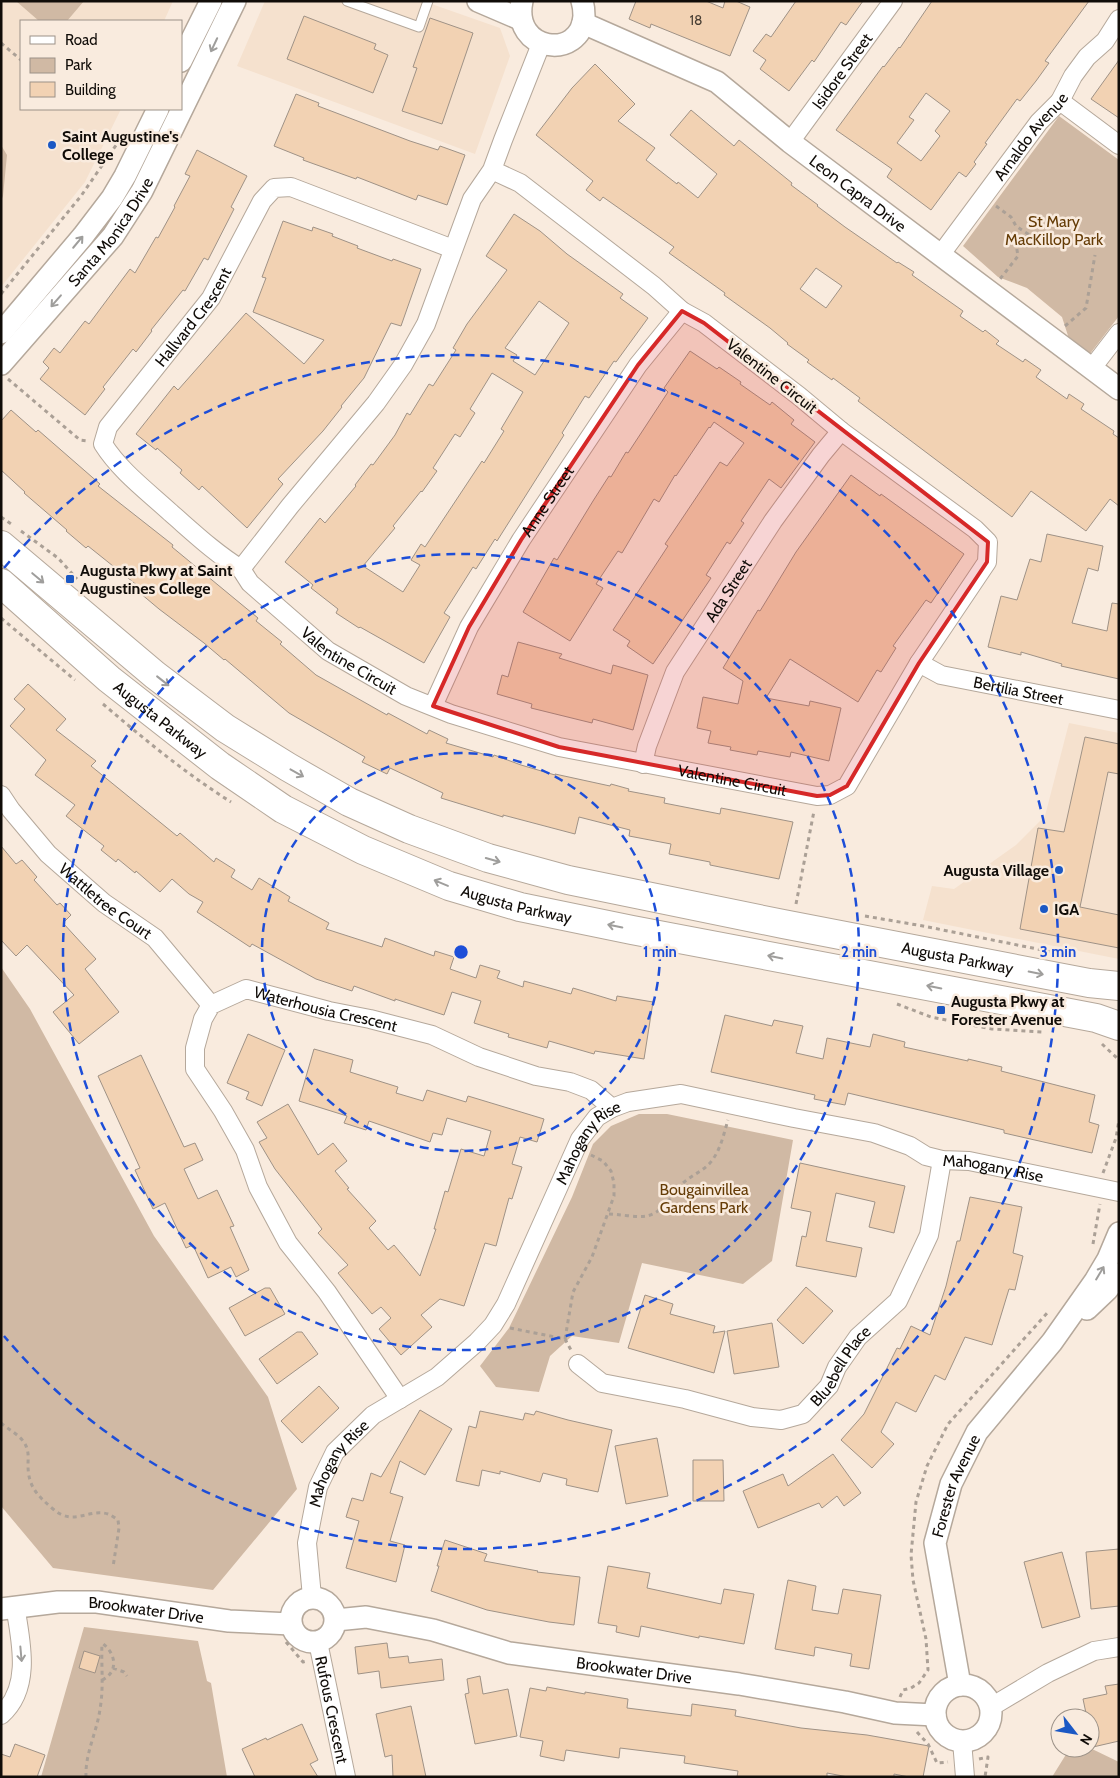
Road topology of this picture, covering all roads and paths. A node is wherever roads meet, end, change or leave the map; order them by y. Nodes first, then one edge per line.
1 (211, 1) edge
2 (235, 1) edge
3 (347, 1) edge
4 (428, 1) edge
5 (478, 1) edge
6 (582, 1) edge
7 (893, 1) edge
8 (521, 10) edge
9 (1119, 19) edge
10 (583, 24) junction
11 (1, 43) edge
12 (541, 44) junction
13 (20, 59) edge
14 (182, 59) edge
15 (1060, 101) junction
16 (182, 109) edge
17 (158, 110) edge
18 (182, 110) edge
19 (126, 132) dead end
20 (790, 142) junction
21 (1119, 145) edge
22 (492, 170) junction
23 (984, 197) junction
24 (453, 249) junction
25 (941, 254) junction
26 (1095, 255) dead end
27 (991, 292) junction
28 (1, 294) edge
29 (682, 310) junction
30 (1, 333) edge
31 (1119, 333) edge
32 (1052, 338) junction
33 (1092, 368) junction
34 (5, 372) edge
35 (1119, 389) edge
36 (841, 431) junction
37 (103, 444) junction
38 (1, 517) edge
39 (1, 546) edge
40 (241, 569) junction
41 (1, 583) edge
42 (83, 585) dead end
43 (919, 664) junction
44 (433, 706) junction
45 (1119, 710) edge
46 (643, 764) junction
47 (1, 795) edge
48 (817, 796) junction
49 (787, 902) dead end
50 (864, 916) dead end
51 (1074, 957) dead end
52 (1119, 986) edge
53 (211, 1005) junction
54 (1119, 1026) edge
55 (733, 1105) junction
56 (612, 1108) junction
57 (1119, 1120) edge
58 (576, 1147) junction
59 (942, 1160) junction
60 (1111, 1190) edge
61 (608, 1214) junction
62 (1119, 1233) edge
63 (1092, 1246) dead end
64 (1119, 1274) edge
65 (1050, 1310) dead end
66 (493, 1325) junction
67 (565, 1339) junction
68 (1052, 1342) junction
69 (578, 1364) joint
70 (400, 1399) junction
71 (1, 1423) edge
72 (113, 1567) dead end
73 (312, 1597) junction
74 (8, 1608) edge
75 (336, 1620) junction
76 (286, 1631) junction
77 (1119, 1647) edge
78 (319, 1651) junction
79 (113, 1668) junction
80 (127, 1676) dead end
81 (102, 1680) junction
82 (960, 1685) junction
83 (990, 1707) junction
84 (895, 1713) junction
85 (1, 1715) edge
86 (935, 1715) junction
87 (962, 1741) junction
88 (86, 1777) edge
89 (346, 1777) edge
90 (965, 1777) edge

1 - 14 street
2 -> 16 street, Santa Monica Drive
3 - 4 lane
5 - 8 street
6 - 10 street
7 - 20 street, Isidore Street
8 - 12 street
9 - 15 street, Arnaldo Avenue
10 - 12 street
10 - 20 street, Leon Capra Drive
11 - 13 path
12 - 22 street
15 - 21 street
15 - 23 street, Arnaldo Avenue
30 -> 17 street, Santa Monica Drive
18 -> 34 street, Santa Monica Drive
19 - 28 path
20 - 25 street, Leon Capra Drive
22 - 24 street
22 - 29 street, Valentine Circuit
23 - 25 street, Arnaldo Avenue
23 - 27 path
24 - 37 street, Hallvard Crescent
24 - 40 street
25 - 27 street, Leon Capra Drive
26 - 32 path
27 - 32 street, Leon Capra Drive
29 - 36 street, Valentine Circuit
29 - 44 street, Anne Street
31 - 33 street
32 - 33 street, Leon Capra Drive
33 - 35 street, Leon Capra Drive
34 - 37 path
36 - 43 street, Valentine Circuit
36 - 46 street, Ada Street
37 - 40 street
38 - 42 path
39 -> 52 main road, Augusta Parkway
40 - 44 street, Valentine Circuit
54 -> 41 main road, Augusta Parkway
43 - 45 street, Bertilia Street
43 - 48 street, Valentine Circuit
44 - 46 street, Valentine Circuit
46 - 48 street, Valentine Circuit
47 - 53 street, Wattletree Court
48 - 49 path
50 - 51 path
53 - 56 street, Waterhousia Crescent
53 - 70 street
55 - 56 street, Mahogany Rise
55 - 59 street, Mahogany Rise
55 - 61 path
56 - 58 street, Mahogany Rise
57 - 60 path
58 - 61 path
58 - 66 street, Mahogany Rise
59 - 60 street, Mahogany Rise
59 - 69 street, Bluebell Place
60 - 63 path
61 - 67 path
68 -> 62 street, Forester Avenue
64 - 68 street, Forester Avenue
65 - 84 path
66 - 67 path
66 - 70 street, Mahogany Rise
67 - 69 path
68 - 82 street, Forester Avenue
70 - 73 street, Mahogany Rise
71 - 72 path
73 - 75 street
73 - 76 street
74 - 76 street, Brookwater Drive
74 -> 85 street
75 - 78 street
75 - 84 street, Brookwater Drive
76 - 78 street
76 - 78 path
77 - 83 street
78 - 89 street, Rufous Crescent
79 - 80 path
79 - 81 path
79 - 81 path
81 - 88 path
82 - 83 street
82 - 86 street
83 - 87 street
84 - 86 street, Brookwater Drive
86 - 87 street
87 - 90 street

